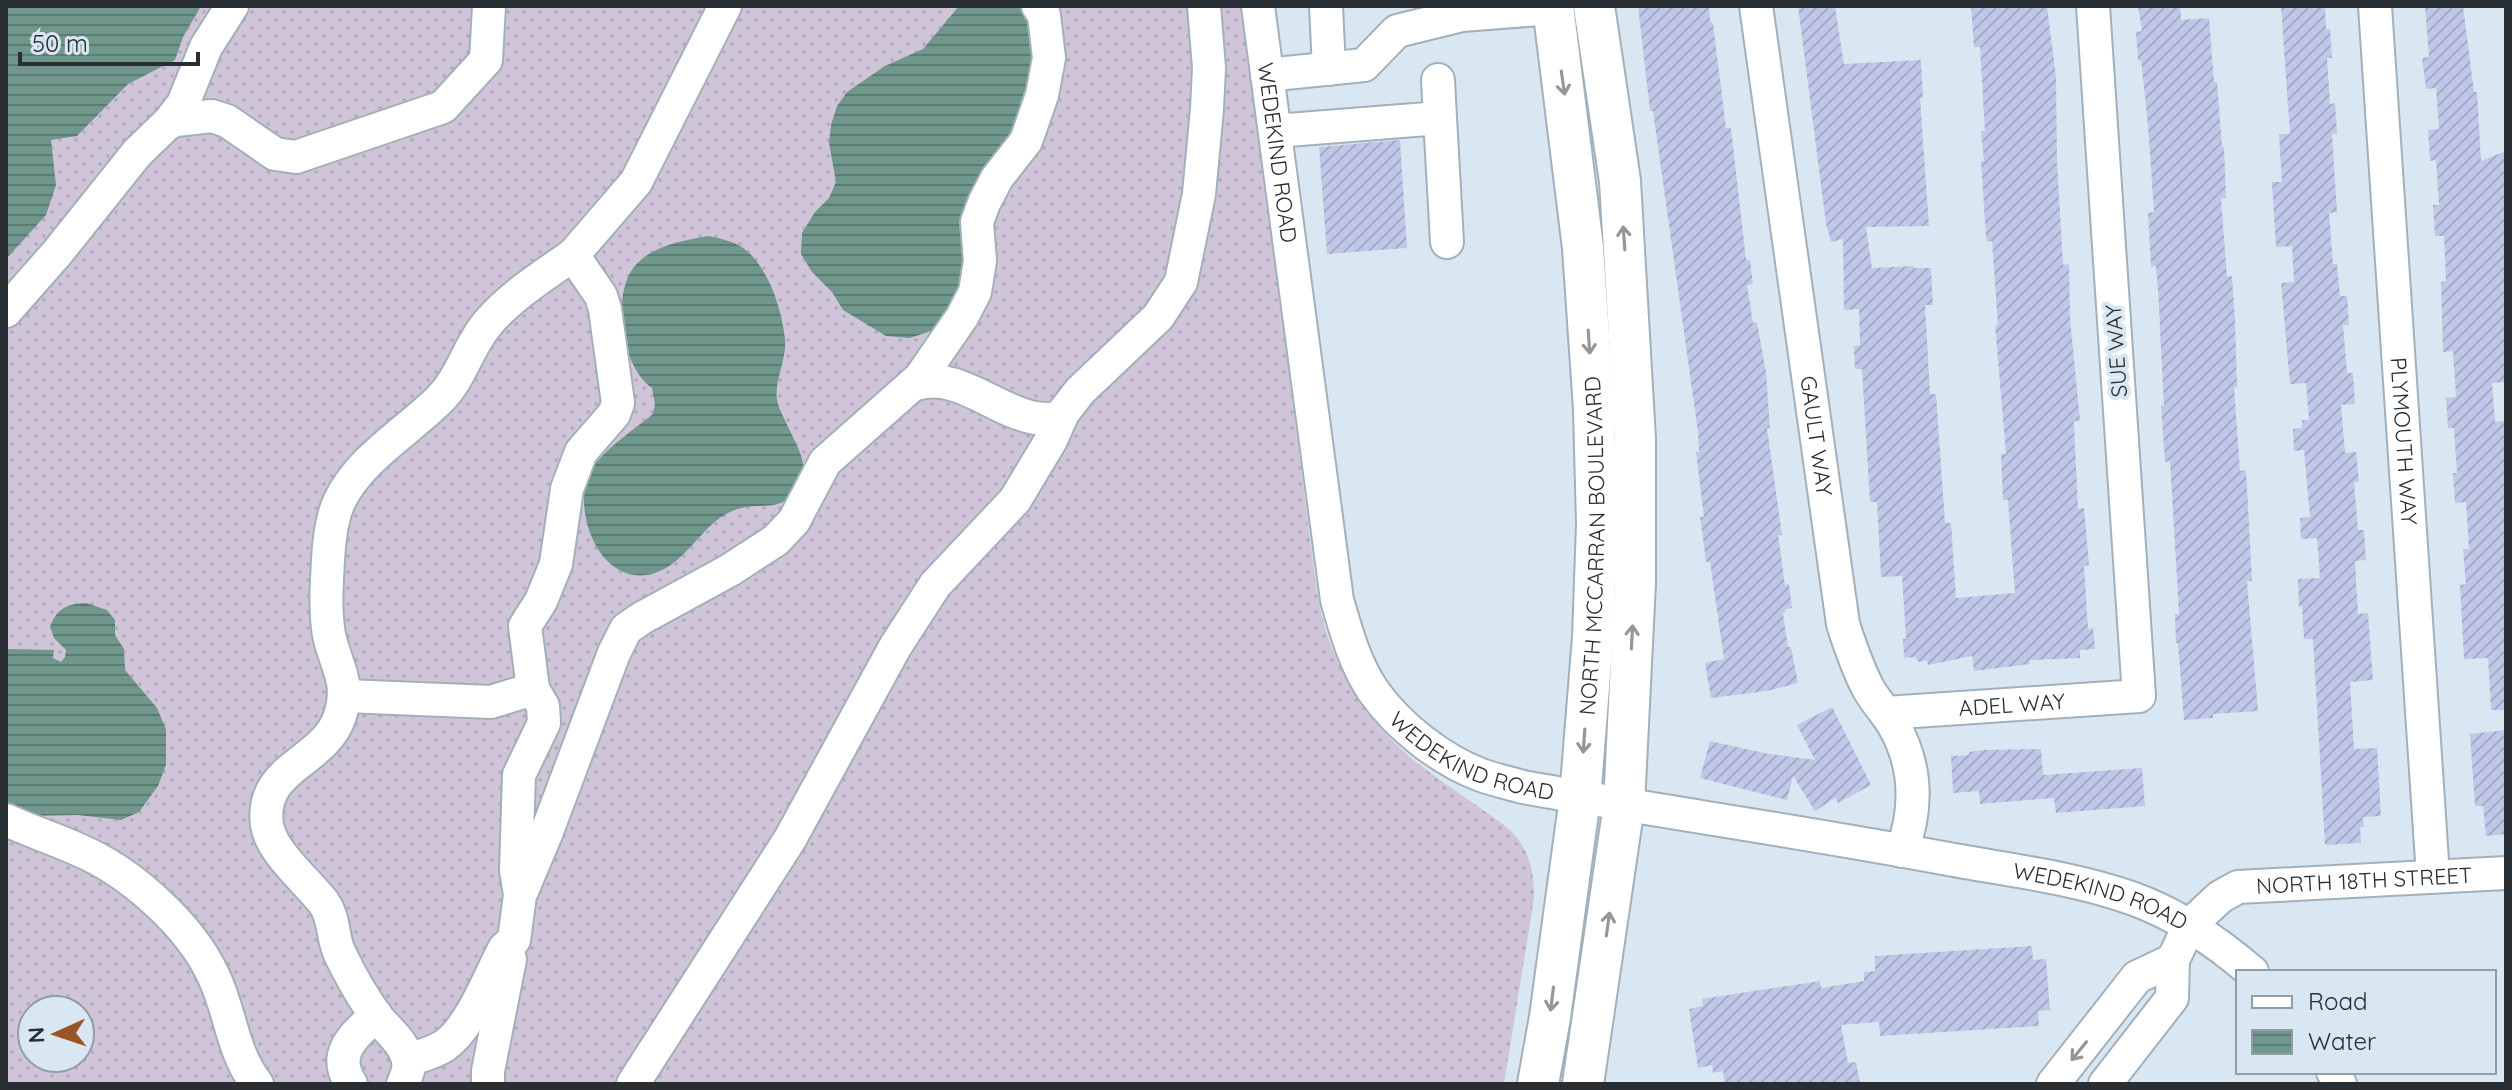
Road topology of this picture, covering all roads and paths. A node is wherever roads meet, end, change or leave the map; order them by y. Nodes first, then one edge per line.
1 (232, 6) edge
2 (489, 6) edge
3 (725, 6) edge
4 (1038, 6) edge
5 (1204, 6) edge
6 (1258, 6) edge
7 (1326, 6) edge
8 (1594, 6) edge
9 (1756, 6) edge
10 (2093, 6) edge
11 (2375, 6) edge
12 (1553, 7) edge
13 (1468, 10) edge
14 (1397, 18) edge
15 (1329, 69) junction
16 (1267, 75) junction
17 (1438, 80) dead end
18 (181, 115) junction
19 (1440, 118) junction
20 (1275, 131) junction
21 (1447, 242) dead end
22 (573, 255) junction
23 (6, 311) edge
24 (912, 385) junction
25 (1060, 419) junction
26 (533, 689) junction
27 (346, 696) junction
28 (2139, 696) joint
29 (1886, 713) junction
30 (1580, 798) junction
31 (1624, 805) junction
32 (6, 820) edge
33 (1902, 851) junction
34 (2506, 873) edge
35 (2433, 876) junction
36 (519, 897) junction
37 (2189, 926) junction
38 (514, 940) junction
39 (2173, 960) junction
40 (2250, 970) edge
41 (2113, 1008) junction
42 (376, 1015) junction
43 (2146, 1032) junction
44 (411, 1076) edge
45 (257, 1084) edge
46 (351, 1084) edge
47 (488, 1084) edge
48 (633, 1084) edge
49 (1538, 1084) edge
50 (1583, 1084) edge
51 (2053, 1084) edge
52 (2105, 1084) edge

1 - 18 street
2 - 18 street
3 - 22 street
4 - 24 street
5 - 25 street
6 - 16 street, WEDEKIND ROAD
7 - 15 street
31 -> 8 main road, NORTH MCCARRAN BOULEVARD
9 - 29 street, GAULT WAY
10 - 28 street, SUE WAY
11 - 35 street, PLYMOUTH WAY
12 - 13 street
12 -> 30 main road, NORTH MCCARRAN BOULEVARD
13 - 14 street
14 - 15 street
15 - 16 street
16 - 20 street, WEDEKIND ROAD
17 - 19 street
18 - 23 street
19 - 20 street
19 - 21 street
20 - 30 street, WEDEKIND ROAD
22 - 26 street
22 - 27 street
24 - 25 street
24 - 36 street
25 - 48 street
26 - 27 street
26 - 36 street
27 - 42 street
28 - 29 street, ADEL WAY
29 - 33 street, GAULT WAY
30 - 31 street, WEDEKIND ROAD
30 -> 49 main road, NORTH MCCARRAN BOULEVARD
31 - 33 street, WEDEKIND ROAD
50 -> 31 main road, NORTH MCCARRAN BOULEVARD
32 - 45 street
33 - 37 street, WEDEKIND ROAD
34 - 35 street, NORTH 18TH STREET
35 - 37 street, NORTH 18TH STREET
36 - 38 street
37 - 39 street
37 - 40 street, WEDEKIND ROAD
38 - 44 street
38 - 47 street
39 - 41 street
39 - 43 street
41 - 43 street
41 -> 51 street
42 - 44 street
42 - 46 street
43 - 52 street

